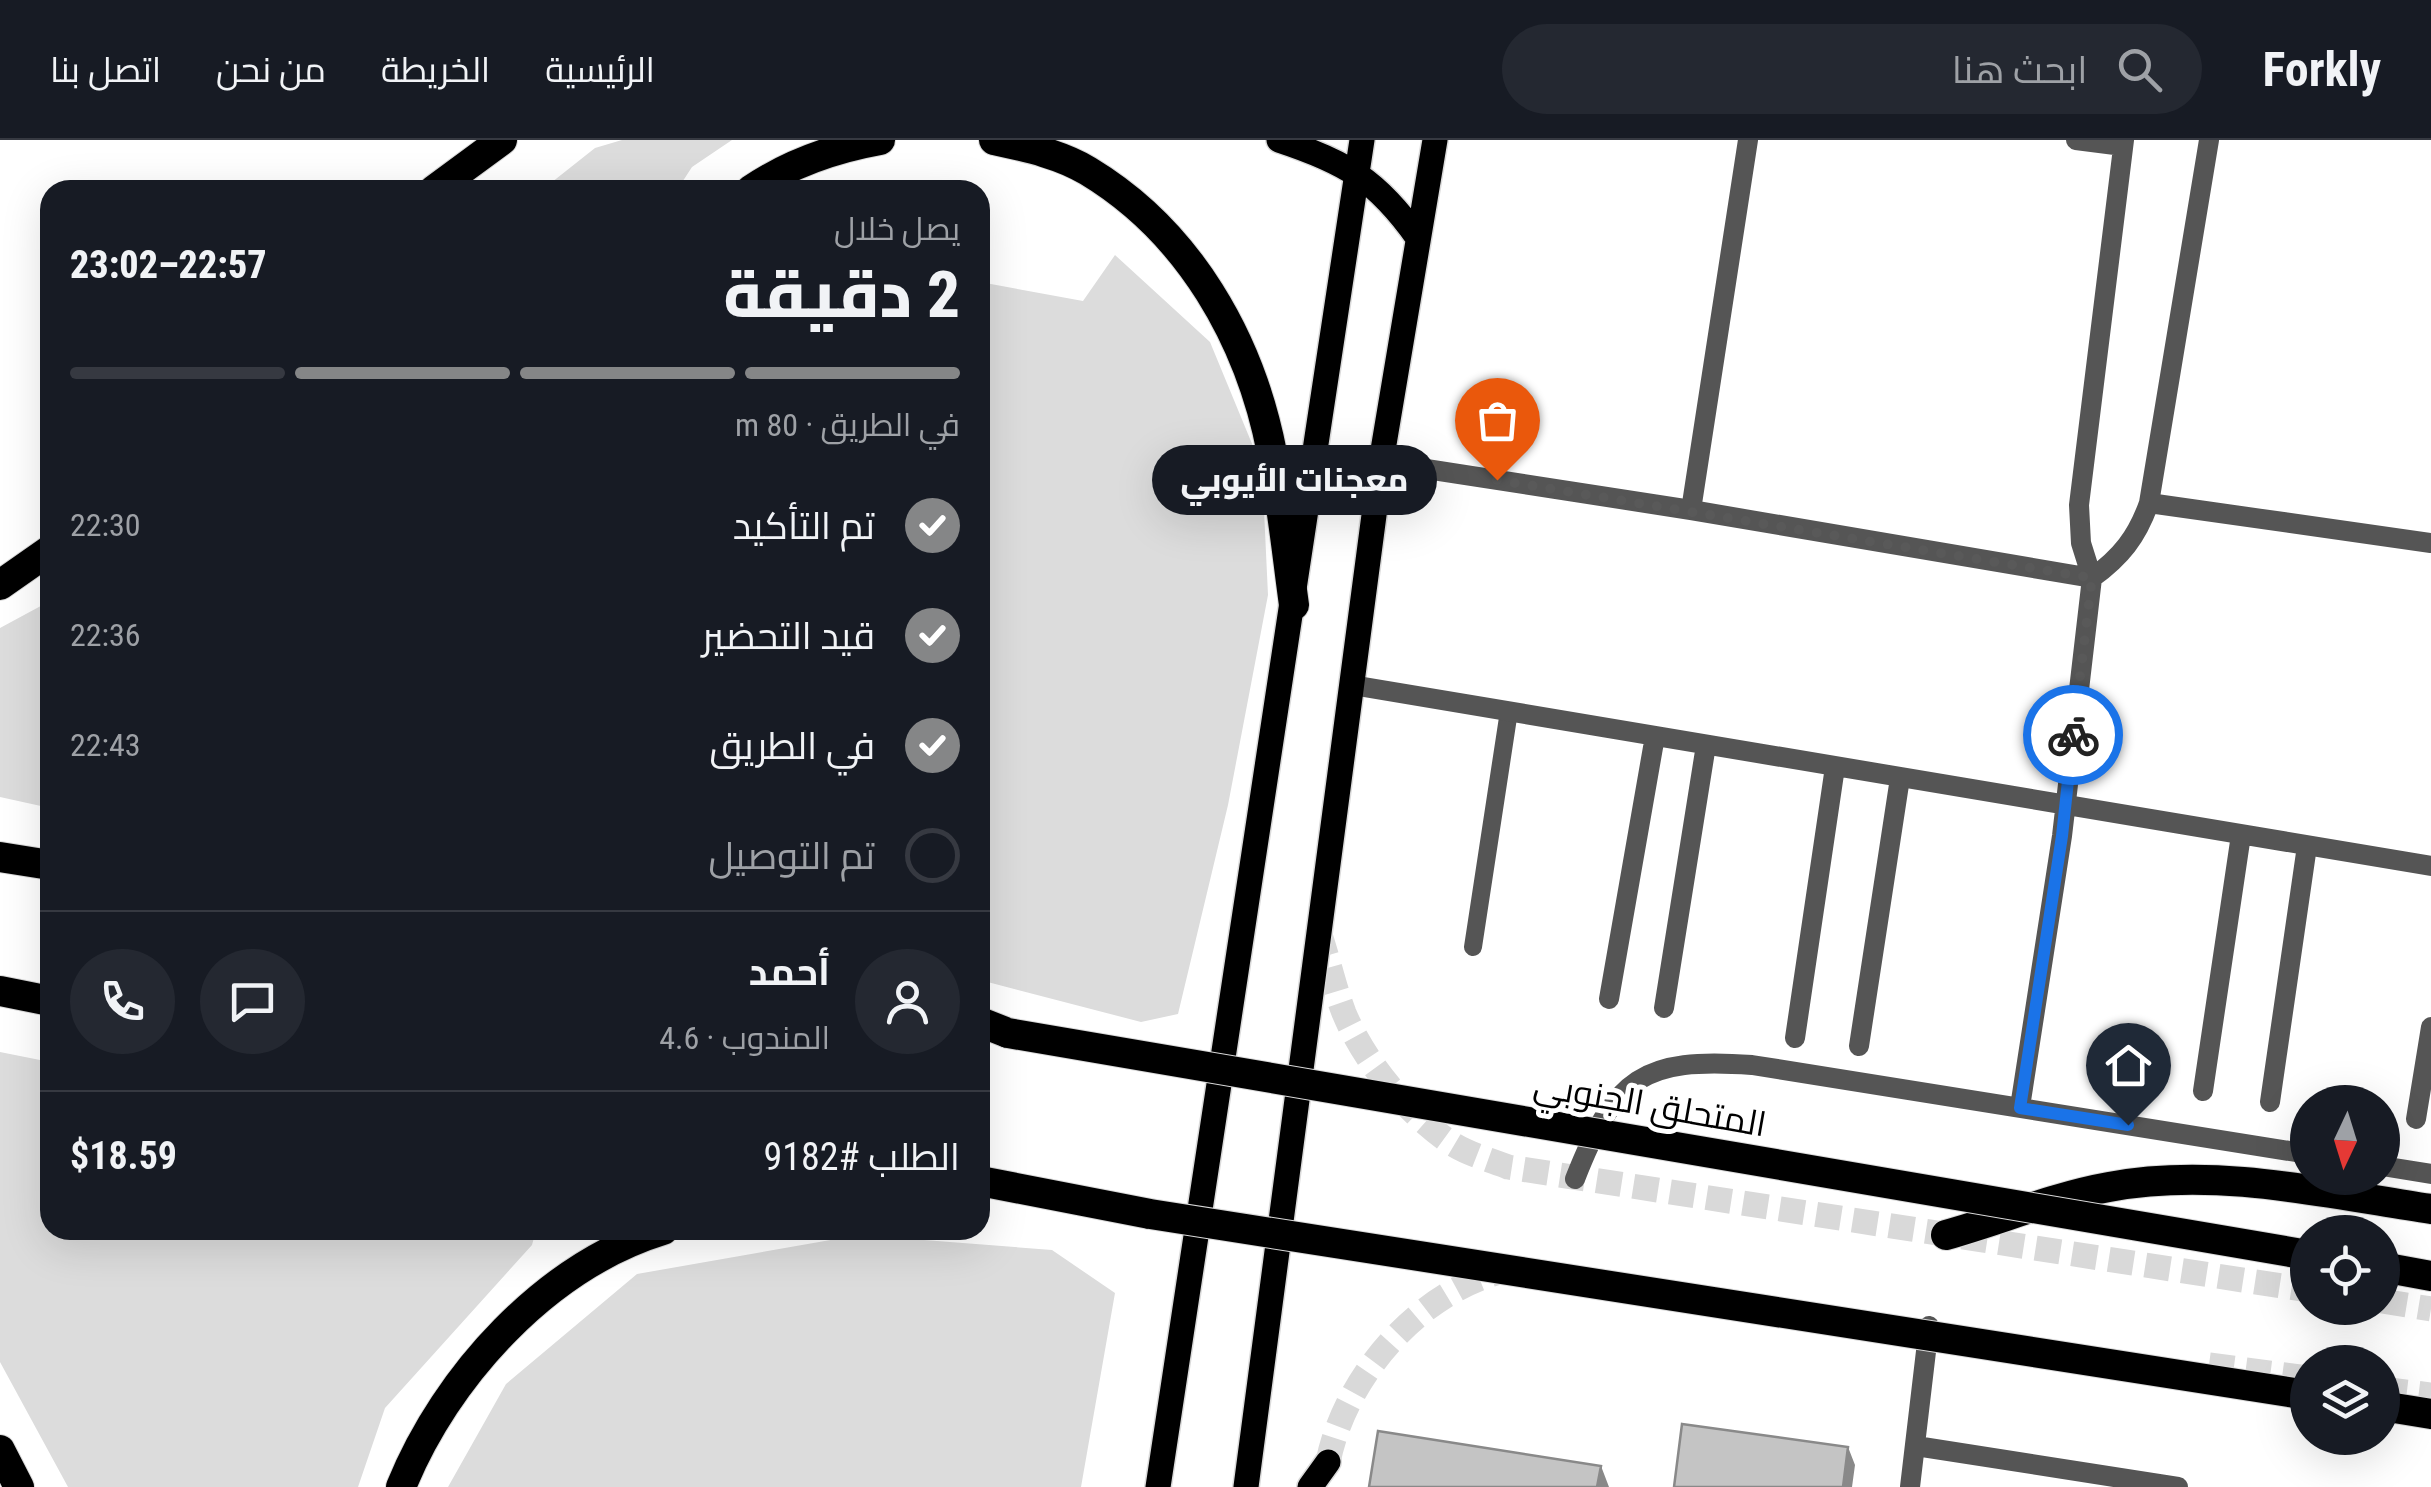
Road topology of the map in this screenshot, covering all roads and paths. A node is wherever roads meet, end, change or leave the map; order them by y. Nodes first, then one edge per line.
1 (502, 140) edge
2 (880, 140) edge
3 (994, 140) edge
4 (1279, 140) edge
5 (1362, 140) edge
6 (1435, 140) edge
7 (1748, 140) edge
8 (2076, 140) edge
9 (2210, 140) edge
10 (2124, 143) edge
11 (1357, 172) junction
12 (448, 180) edge
13 (764, 180) edge
14 (1418, 238) junction
15 (1380, 462) junction
16 (2149, 503) junction
17 (1691, 510) junction
18 (2431, 544) edge
19 (40, 557) edge
20 (2092, 578) junction
21 (0, 585) edge
22 (1294, 605) junction
23 (1352, 685) junction
24 (1509, 712) junction
25 (1655, 736) junction
26 (1706, 745) junction
27 (1835, 767) junction
28 (1900, 778) junction
29 (2065, 803) junction
30 (2241, 835) junction
31 (2307, 846) junction
32 (0, 857) edge
33 (40, 864) edge
34 (2431, 866) edge
35 (1473, 947) dead end
36 (0, 991) edge
37 (40, 998) edge
38 (1610, 1000) dead end
39 (1664, 1008) dead end
40 (2431, 1027) edge
41 (990, 1028) edge
42 (1795, 1038) dead end
43 (1859, 1046) dead end
44 (2202, 1092) dead end
45 (2270, 1102) dead end
46 (2020, 1108) junction
47 (2416, 1119) dead end
48 (2290, 1151) edge
49 (2400, 1169) edge
50 (2431, 1174) edge
51 (1576, 1180) dead end
52 (990, 1183) edge
53 (990, 1203) edge
54 (2431, 1209) edge
55 (1150, 1214) junction
56 (1946, 1236) dead end
57 (635, 1240) edge
58 (2290, 1252) edge
59 (2400, 1271) edge
60 (2431, 1276) edge
61 (1930, 1324) dead end
62 (2290, 1392) edge
63 (2400, 1409) edge
64 (2431, 1414) edge
65 (1916, 1446) junction
66 (0, 1450) edge
67 (1328, 1462) tunnel mouth
68 (18, 1487) edge
69 (401, 1487) edge
70 (1158, 1487) edge
71 (1246, 1487) edge
72 (1310, 1487) edge
73 (1910, 1487) edge
74 (2178, 1487) edge

1 - 12 highway
2 - 13 highway
3 - 22 highway
4 - 11 main road
5 - 11 main road
6 - 14 main road
7 - 17 street
8 - 10 street
9 - 16 street
10 - 20 street
11 - 14 main road
11 - 22 main road
14 - 15 main road
15 - 17 street
15 - 23 main road
16 - 18 street
16 - 20 street
17 - 20 street
19 - 21 highway
20 - 29 street
22 - 70 main road
23 - 24 street
23 - 71 main road
24 - 25 street
24 - 35 lane
25 - 26 street
25 - 38 street
26 - 27 street
26 - 39 street
27 - 28 street
27 - 42 street
28 - 29 street
28 - 43 street
29 - 30 street
29 - 46 street
30 - 31 street
30 - 44 street
31 - 34 street
31 - 45 street
32 - 33 highway
36 - 37 highway
40 - 47 street
41 - 58 highway, المتحلق الجنوبي, bridge
46 - 48 street
46 - 51 street
49 - 50 street
52 - 55 highway
53 - 55 highway
54 - 56 highway
55 - 62 highway, bridge
57 - 69 highway
59 - 60 highway
61 - 65 street
63 - 64 highway
65 - 73 street
65 - 74 street
66 - 68 highway
67 - 72 main road

